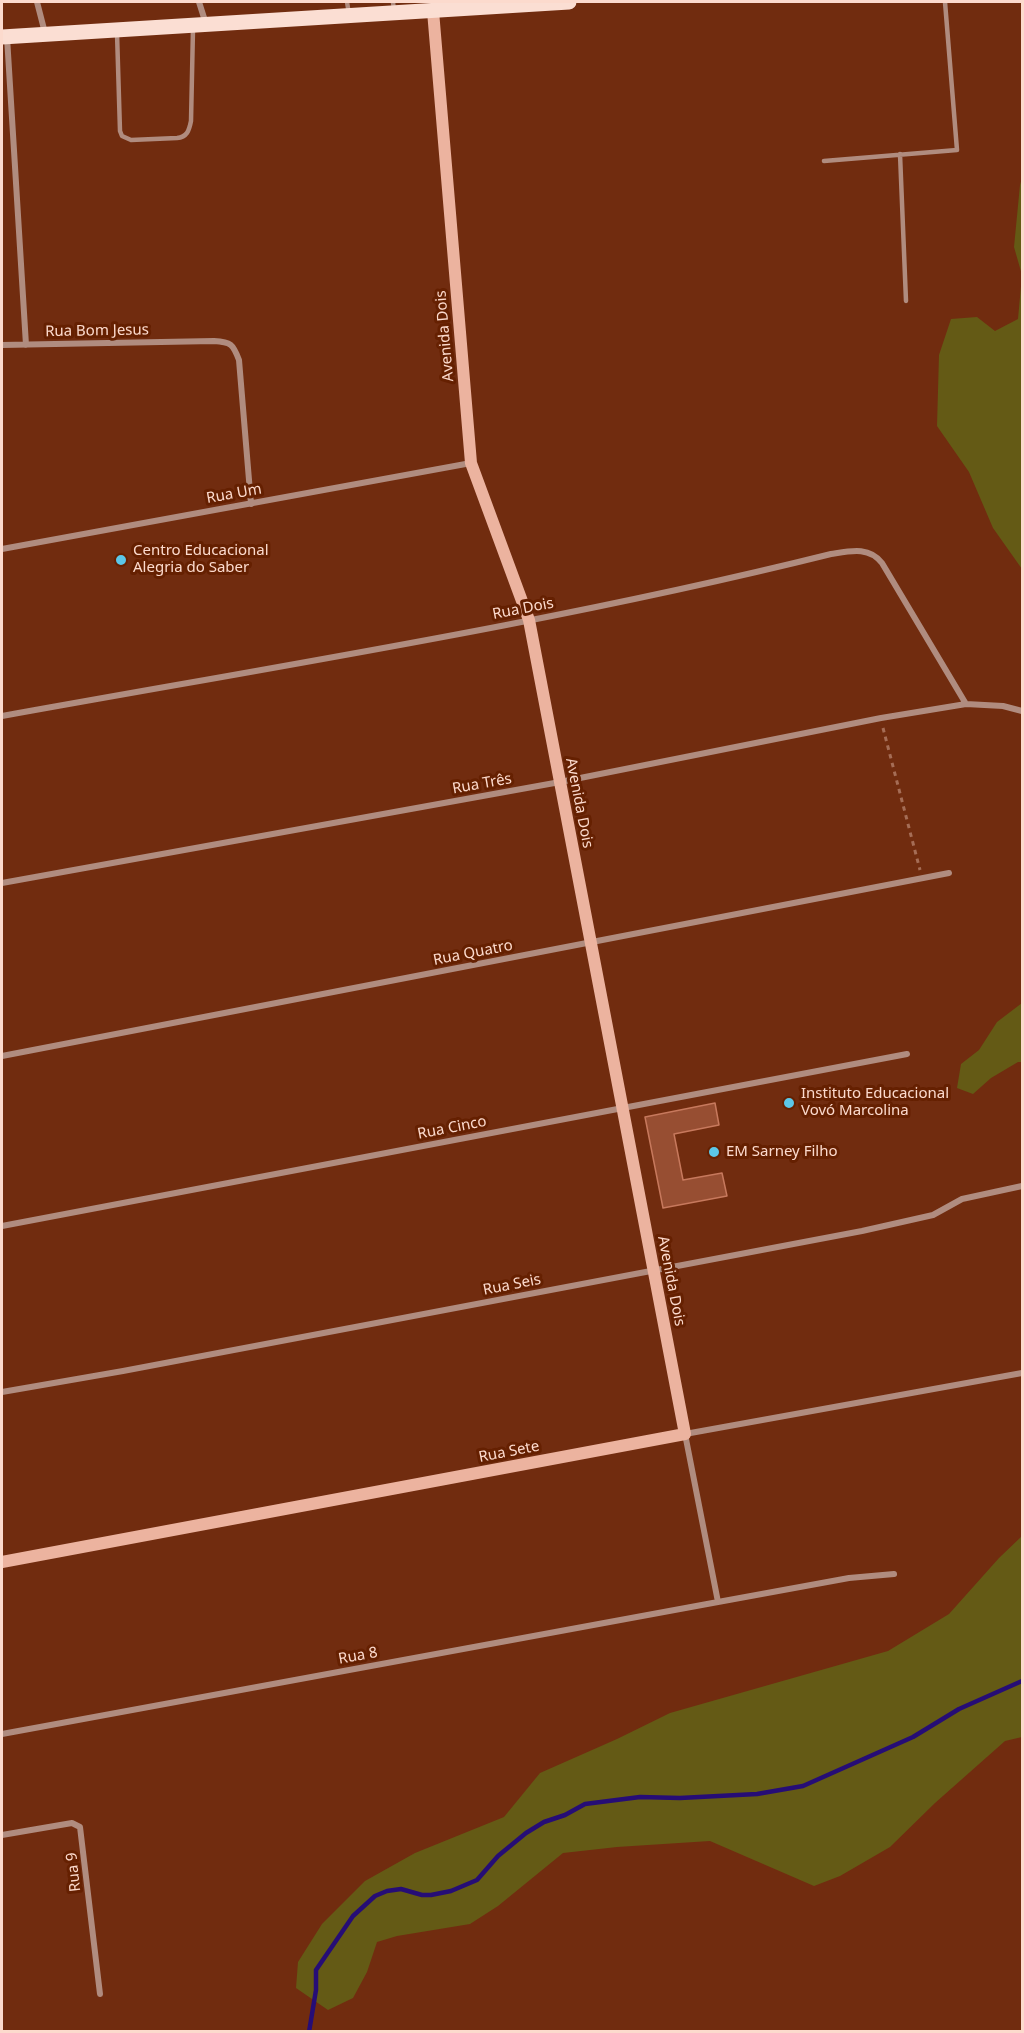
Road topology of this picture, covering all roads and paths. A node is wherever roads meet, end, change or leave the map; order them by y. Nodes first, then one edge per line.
1 (37, 2) edge
2 (200, 2) edge
3 (569, 2) edge
4 (945, 2) edge
5 (432, 6) edge
6 (394, 8) edge
7 (348, 9) edge
8 (199, 25) junction
9 (117, 30) junction
10 (45, 34) junction
11 (4, 37) edge
12 (900, 154) junction
13 (824, 161) dead end
14 (906, 301) dead end
15 (2, 345) edge
16 (26, 345) junction
17 (471, 463) junction
18 (251, 504) junction
19 (2, 549) edge
20 (529, 620) junction
21 (966, 704) junction
22 (1023, 711) edge
23 (2, 716) edge
24 (881, 718) junction
25 (560, 782) junction
26 (949, 873) dead end
27 (922, 878) junction
28 (2, 883) edge
29 (591, 942) junction
30 (907, 1054) dead end
31 (2, 1056) edge
32 (623, 1108) junction
33 (1023, 1186) edge
34 (2, 1226) edge
35 (654, 1270) junction
36 (1023, 1373) edge
37 (2, 1392) edge
38 (685, 1434) junction
39 (2, 1562) edge
40 (894, 1574) dead end
41 (718, 1602) junction
42 (2, 1734) edge
43 (2, 1835) edge
44 (100, 1995) dead end

1 - 10 street
2 - 8 street
3 - 5 main road
4 - 12 lane
5 - 6 main road
5 - 17 street, Avenida Dois
6 - 7 main road
7 - 8 main road
8 - 9 main road
8 - 9 lane
9 - 10 main road
10 - 11 main road
11 - 16 street
12 - 13 lane
12 - 14 lane
15 - 16 street, Rua Bom Jesus
16 - 18 street, Rua Bom Jesus
17 - 18 street, Rua Um
17 - 20 street, Avenida Dois
18 - 19 street, Rua Um
20 - 21 street, Rua Dois
20 - 23 street, Rua Dois
20 - 25 street, Avenida Dois
21 - 22 street, Rua Três
21 - 24 street, Rua Três
24 - 25 street, Rua Três
24 - 27 path
25 - 28 street, Rua Três
25 - 29 street, Avenida Dois
26 - 27 street, Rua Quatro
27 - 29 street, Rua Quatro
29 - 31 street, Rua Quatro
29 - 32 street, Avenida Dois
30 - 32 street, Rua Cinco
32 - 34 street, Rua Cinco
32 - 35 street, Avenida Dois
33 - 35 street, Rua Seis
35 - 37 street, Rua Seis
35 - 38 street, Avenida Dois
36 - 38 street, Rua Sete
38 - 39 street, Rua Sete
38 - 41 street, Avenida Dois
40 - 41 street, Rua 8
41 - 42 street, Rua 8
43 - 44 street, Rua 9

